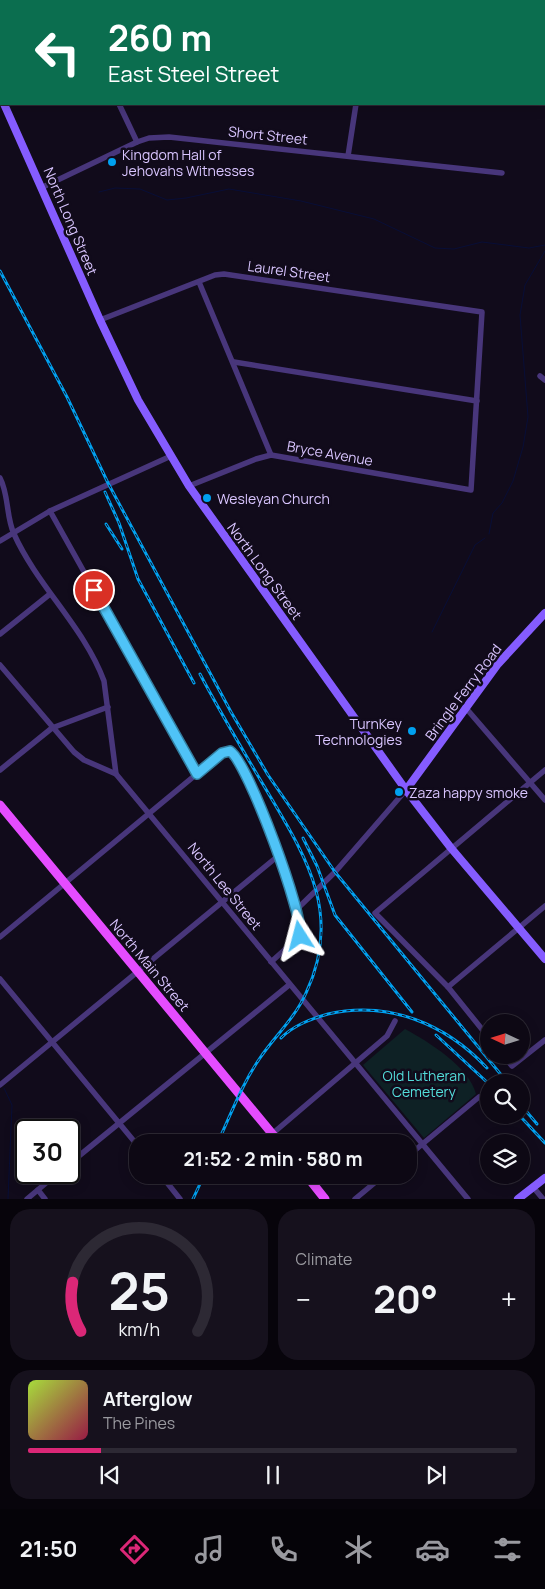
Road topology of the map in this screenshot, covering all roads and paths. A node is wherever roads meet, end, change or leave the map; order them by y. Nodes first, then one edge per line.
1 (4, 105) edge
2 (119, 105) edge
3 (356, 105) edge
4 (137, 142) junction
5 (348, 156) junction
6 (502, 173) dead end
7 (43, 187) junction
8 (198, 282) junction
9 (100, 320) junction
10 (234, 362) junction
11 (477, 401) junction
12 (271, 455) junction
13 (171, 456) junction
14 (0, 478) edge
15 (189, 486) junction
16 (50, 511) junction
17 (13, 533) junction
18 (0, 541) edge
19 (50, 594) junction
20 (545, 613) edge
21 (0, 634) edge
22 (0, 665) edge
23 (108, 707) junction
24 (465, 707) junction
25 (52, 728) junction
26 (0, 770) edge
27 (545, 770) edge
28 (116, 774) junction
29 (197, 774) junction
30 (530, 783) junction
31 (406, 790) junction
32 (545, 800) edge
33 (0, 805) edge
34 (149, 813) junction
35 (451, 848) junction
36 (278, 856) junction
37 (66, 885) junction
38 (221, 903) junction
39 (545, 906) edge
40 (296, 910) junction
41 (519, 928) junction
42 (0, 937) edge
43 (545, 959) edge
44 (271, 962) junction
45 (138, 971) junction
46 (0, 979) edge
47 (289, 985) junction
48 (448, 987) junction
49 (395, 1021) dead end
50 (480, 1027) edge
51 (545, 1040) edge
52 (51, 1043) junction
53 (530, 1052) edge
54 (206, 1054) junction
55 (354, 1064) junction
56 (0, 1084) edge
57 (479, 1097) dead end
58 (119, 1123) junction
59 (272, 1134) joint
60 (129, 1135) edge
61 (422, 1144) junction
62 (417, 1148) edge
63 (80, 1155) edge
64 (545, 1178) edge
65 (45, 1184) edge
66 (168, 1184) edge
67 (313, 1184) edge
68 (373, 1184) edge
69 (533, 1187) junction
70 (38, 1190) junction
71 (27, 1199) edge
72 (45, 1199) edge
73 (180, 1199) edge
74 (325, 1199) edge
75 (354, 1199) edge
76 (468, 1199) edge
77 (518, 1199) edge
78 (543, 1199) edge

1 - 7 street, North Long Street
2 - 4 street
3 - 5 street
4 - 5 street, Short Street
4 - 7 street, Short Street
5 - 6 street, Short Street
7 - 9 street, North Long Street
8 - 9 street, Laurel Street
8 - 10 street
8 - 11 street, Laurel Street
9 - 13 street, North Long Street
10 - 11 street
10 - 12 street
11 - 12 street, Bryce Avenue
12 - 15 street, Bryce Avenue
13 - 15 street, North Long Street
13 - 16 street
14 - 17 street
15 - 31 street, North Long Street
16 - 17 street
16 - 29 street
17 - 18 street
17 - 19 street
19 - 21 street
19 - 23 street
20 - 24 street, Bringle Ferry Road
22 - 25 street
23 - 25 street
23 - 28 street
24 - 30 street
24 - 31 street, Bringle Ferry Road
25 - 26 street
25 - 28 street
27 - 30 street
28 - 34 street, North Lee Street
29 - 34 street
29 - 36 street
30 - 32 street
30 - 35 street
31 - 35 street, North Long Street
31 - 40 street
33 - 37 main road, North Main Street
34 - 37 street
34 - 38 street, North Lee Street
35 - 41 street, North Long Street
35 - 48 street
36 - 38 street
36 - 40 street
37 - 42 street
37 - 45 main road, North Main Street
38 - 44 street, North Lee Street
38 - 45 street
39 - 41 street
40 - 44 street
41 - 43 street, North Long Street
41 - 48 street
44 - 47 street, North Lee Street
45 - 52 street
45 - 54 main road, North Main Street
46 - 52 street
47 - 54 street
47 - 55 street, North Lee Street
48 - 50 street
49 - 55 street
51 - 53 street
52 - 56 street
52 - 58 street
54 - 58 street
54 - 59 main road, North Main Street
55 - 59 street
55 - 61 street, North Lee Street
57 - 61 street
58 - 60 street
58 - 63 street
61 - 62 street
61 - 76 street, North Lee Street
64 - 69 street
65 - 70 street
66 - 73 street
67 - 74 main road
68 - 75 street
69 - 77 street
69 - 78 street
70 - 71 street
70 - 72 street

